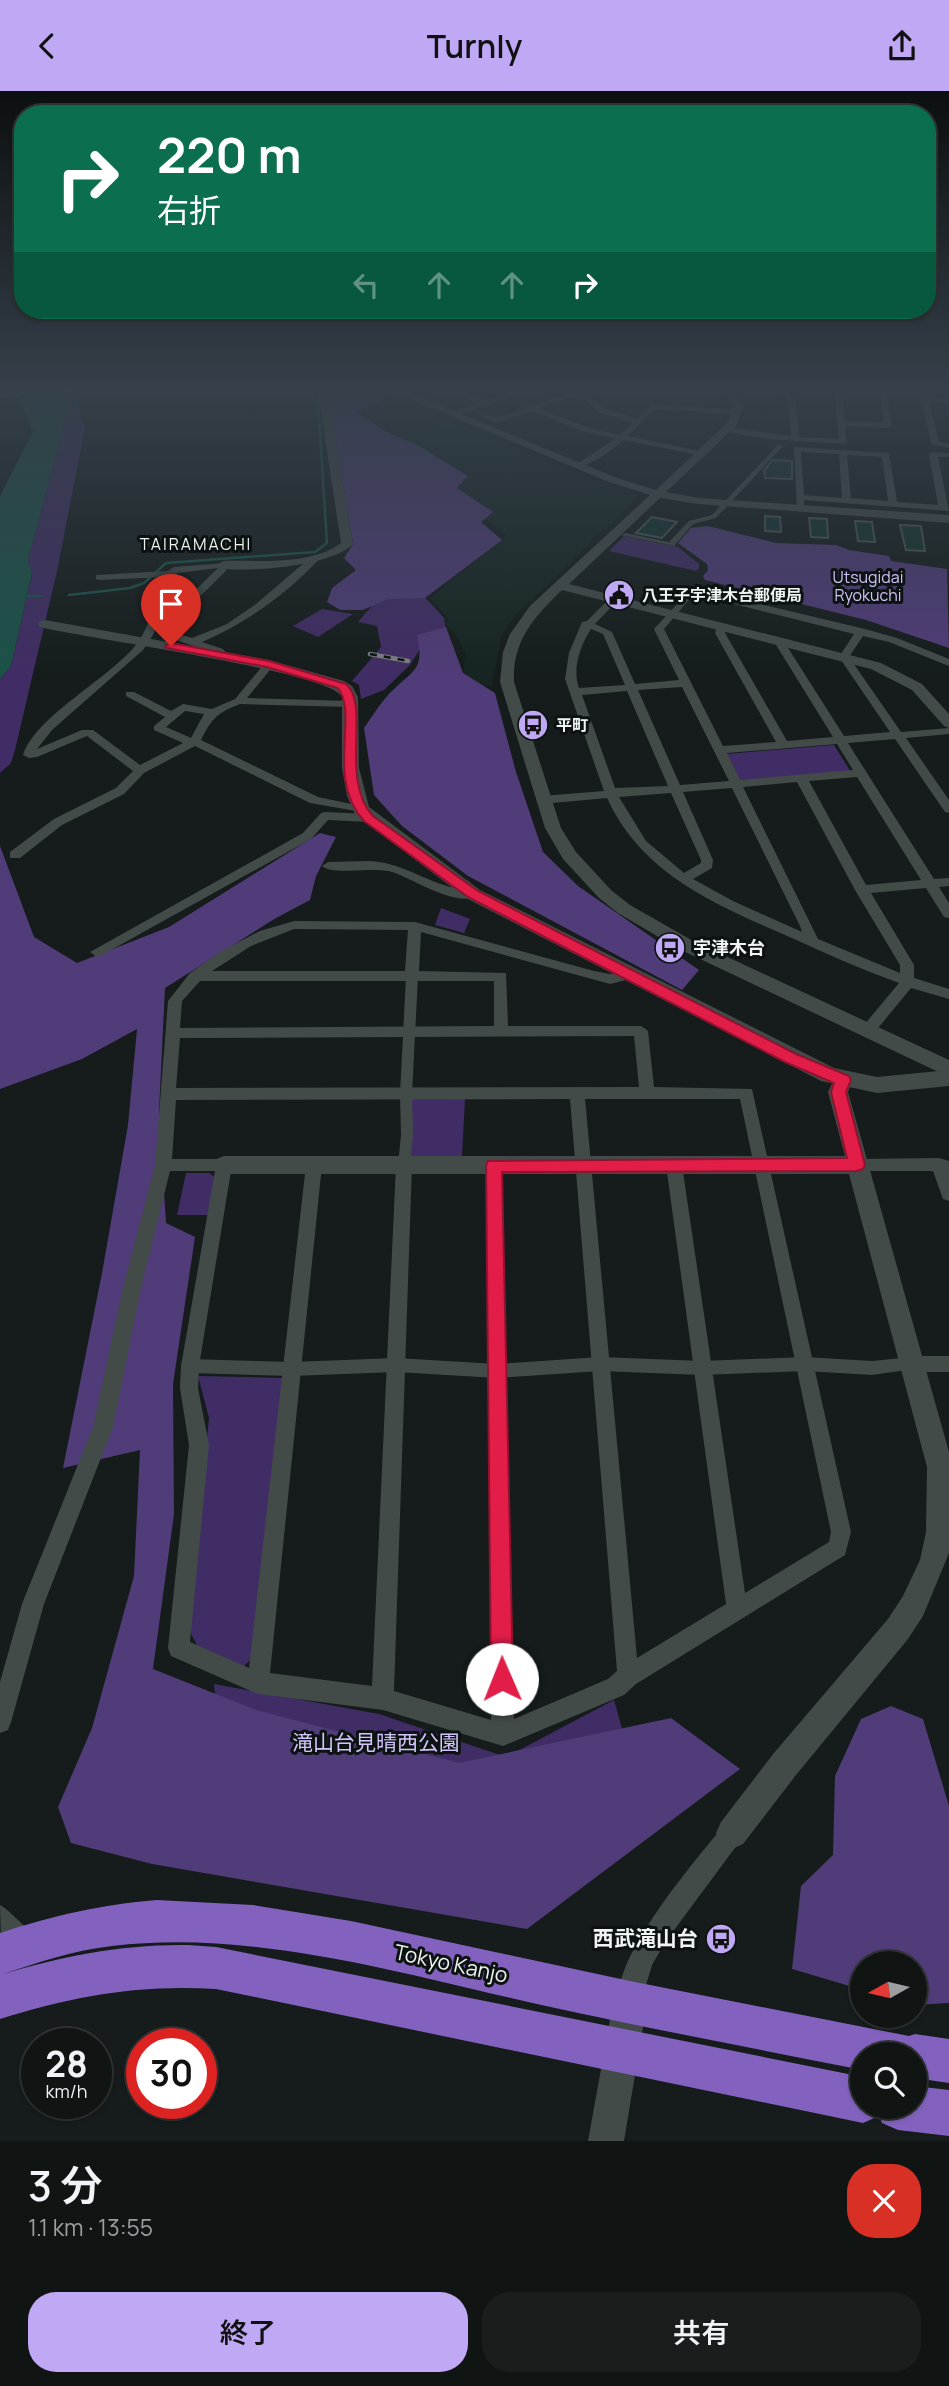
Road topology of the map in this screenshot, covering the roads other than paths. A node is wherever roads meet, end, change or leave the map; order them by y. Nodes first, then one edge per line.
1 (337, 482) edge
2 (624, 482) edge
3 (671, 482) edge
4 (748, 482) edge
5 (798, 482) edge
6 (846, 482) edge
7 (890, 482) edge
8 (939, 482) edge
9 (658, 494) junction
10 (847, 501) junction
11 (799, 503) junction
12 (893, 504) junction
13 (947, 516) edge
14 (625, 535) dead end
15 (315, 558) junction
16 (223, 565) junction
17 (167, 574) junction
18 (99, 578) dead end
19 (560, 586) junction
20 (614, 600) junction
21 (671, 614) junction
22 (45, 624) dead end
23 (586, 624) junction
24 (722, 626) junction
25 (861, 631) junction
26 (778, 640) junction
27 (144, 641) junction
28 (192, 642) junction
29 (223, 656) junction
30 (844, 657) junction
31 (949, 663) edge
32 (269, 664) junction
33 (686, 683) junction
34 (631, 687) junction
35 (575, 692) junction
36 (130, 694) dead end
37 (239, 701) junction
38 (350, 704) junction
39 (212, 712) junction
40 (172, 716) junction
41 (949, 723) edge
42 (949, 731) edge
43 (898, 735) junction
44 (841, 739) junction
45 (193, 742) junction
46 (783, 744) junction
47 (719, 750) junction
48 (140, 770) junction
49 (861, 773) junction
50 (801, 778) junction
51 (737, 784) junction
52 (675, 789) junction
53 (613, 794) junction
54 (542, 800) junction
55 (949, 809) edge
56 (365, 814) junction
57 (16, 855) dead end
58 (327, 866) dead end
59 (683, 879) junction
60 (949, 882) edge
61 (930, 884) junction
62 (862, 890) junction
63 (473, 894) junction
64 (949, 914) edge
65 (415, 926) junction
66 (812, 941) junction
67 (97, 952) dead end
68 (629, 975) junction
69 (195, 976) junction
70 (412, 976) junction
71 (906, 983) junction
72 (949, 995) edge
73 (869, 1029) junction
74 (409, 1032) junction
75 (501, 1032) junction
76 (174, 1033) junction
77 (949, 1069) edge
78 (949, 1078) edge
79 (843, 1080) junction
80 (577, 1093) junction
81 (647, 1093) junction
82 (169, 1094) junction
83 (406, 1094) junction
84 (163, 1165) junction
85 (224, 1165) junction
86 (314, 1165) junction
87 (404, 1165) junction
88 (494, 1165) junction
89 (583, 1165) junction
90 (674, 1165) junction
91 (762, 1165) junction
92 (857, 1165) junction
93 (944, 1166) edge
94 (949, 1194) edge
95 (600, 1364) junction
96 (805, 1364) junction
97 (949, 1364) edge
98 (396, 1365) junction
99 (907, 1365) junction
100 (190, 1366) junction
101 (702, 1368) junction
102 (292, 1369) junction
103 (497, 1371) junction
104 (737, 1610) junction
105 (628, 1677) junction
106 (258, 1683) junction
107 (383, 1699) junction
108 (0, 1722) edge
109 (503, 1735) junction
110 (732, 1833) joint
111 (10, 1939) edge
112 (0, 1997) edge
113 (630, 2003) junction
114 (850, 2045) edge
115 (620, 2050) junction
116 (927, 2058) edge
117 (949, 2061) edge
118 (850, 2097) edge
119 (927, 2110) edge
120 (949, 2113) edge
121 (606, 2141) edge

1 - 15 street
2 - 9 street
3 - 9 street
4 - 14 street
5 - 11 street
6 - 10 street
7 - 12 street
8 - 13 street
9 - 11 street
9 - 19 street
10 - 11 street
10 - 12 street
11 - 13 street
12 - 13 street
15 - 16 street
15 - 28 street
16 - 17 street
16 - 28 street
17 - 18 street
17 - 27 street
19 - 20 street
19 - 54 street
20 - 21 street
20 - 23 street
21 - 24 street
21 - 25 street
21 - 33 street
22 - 27 main road
23 - 34 street
23 - 35 street
24 - 26 street
24 - 46 street
25 - 30 street
25 - 31 street
26 - 30 street
26 - 44 street
27 - 29 main road
27 - 48 street
28 - 29 street
29 - 32 main road
30 - 41 street
30 - 43 street
32 - 37 street
32 - 38 main road
33 - 34 street
33 - 47 street
34 - 35 street
34 - 52 street
35 - 53 street
36 - 40 street
37 - 38 street
37 - 39 street
38 - 56 main road
39 - 40 street
39 - 45 street
40 - 45 street
42 - 43 street
43 - 44 street
43 - 55 street
44 - 46 street
44 - 49 street
45 - 48 street
45 - 56 street
46 - 47 street
47 - 51 street
48 - 57 street
49 - 50 street
49 - 61 street
50 - 51 street
50 - 62 street
51 - 52 street
51 - 66 street
52 - 53 street
52 - 59 street
53 - 54 street
53 - 59 street
54 - 73 street
56 - 63 main road
56 - 67 street
58 - 63 street
59 - 66 street
60 - 61 street
61 - 62 street
61 - 64 street
62 - 71 street
63 - 68 main road
65 - 68 street
65 - 69 street
65 - 70 street
66 - 71 street
68 - 79 main road
69 - 70 street
69 - 76 street
70 - 74 street
70 - 75 street
71 - 72 street
71 - 73 street
73 - 77 street
74 - 75 street
74 - 76 street
74 - 83 street
75 - 81 street
76 - 82 street
78 - 79 main road
79 - 92 street
80 - 81 street
80 - 83 street
80 - 89 street
81 - 91 street
82 - 83 street
82 - 84 street
83 - 87 street
84 - 85 street
84 - 108 street
85 - 86 street
85 - 100 street
86 - 87 street
86 - 102 street
87 - 88 street
87 - 98 street
88 - 89 street
88 - 103 street
89 - 90 street
89 - 95 street
90 - 91 street
90 - 101 street
91 - 92 street
91 - 96 street
92 - 93 street
92 - 99 street
93 - 94 street
95 - 101 street
95 - 103 street
95 - 105 street
96 - 99 street
96 - 101 street
96 - 104 street
97 - 99 street
98 - 102 street
98 - 103 street
98 - 107 street
99 - 110 street
100 - 102 street
100 - 106 street
101 - 104 street
102 - 106 street
103 - 109 street
104 - 105 street
105 - 109 street
106 - 107 street
107 - 109 street
110 - 113 street
111 - 113 highway, Tokyo Kanjo
112 - 115 highway
113 - 114 highway, Tokyo Kanjo
113 - 115 street
115 - 118 highway
115 - 121 street
116 - 117 highway
119 - 120 highway

